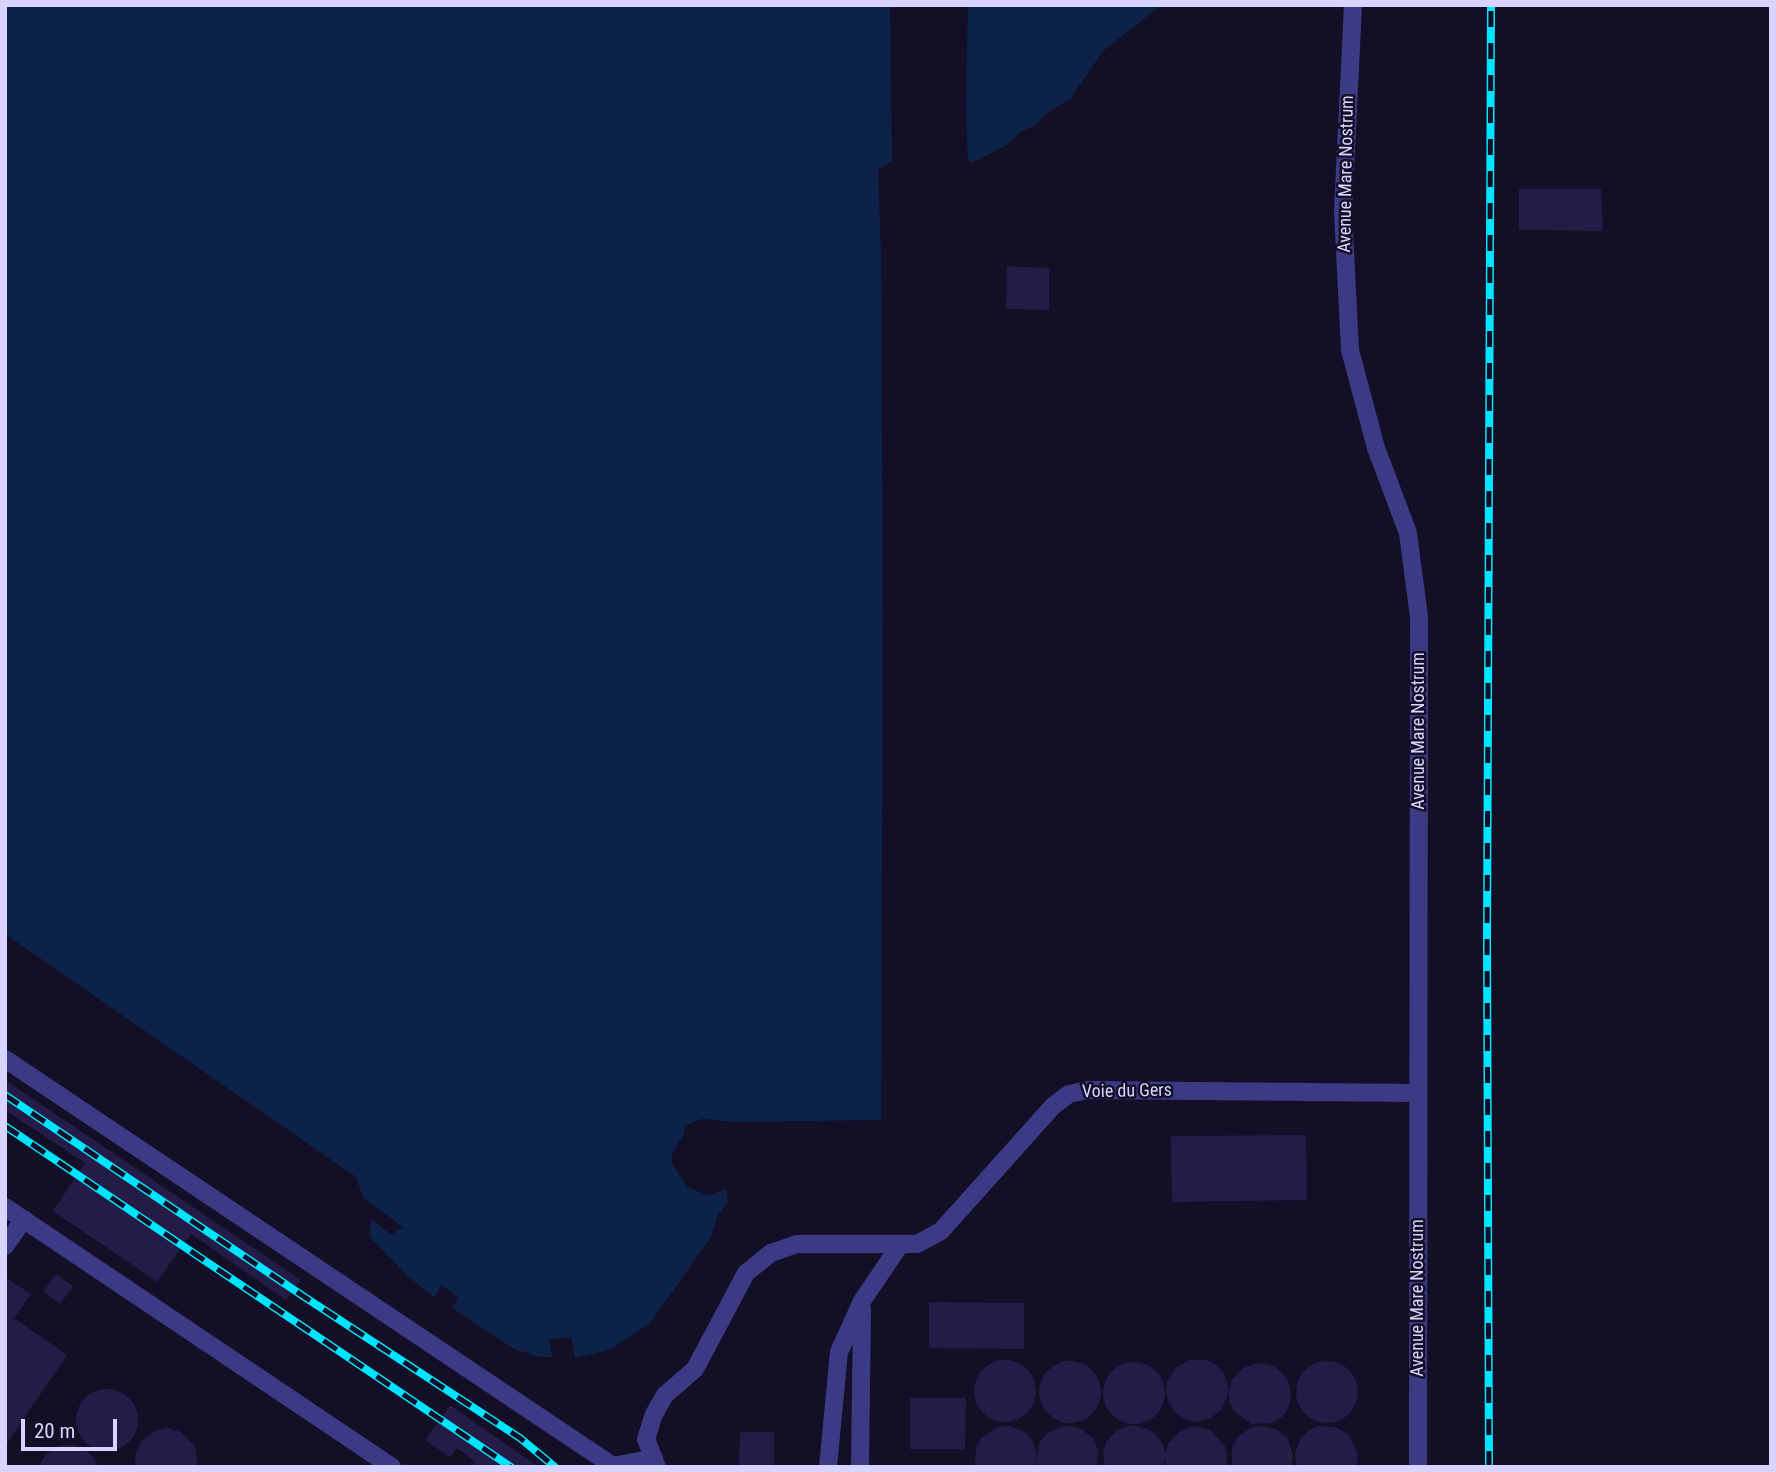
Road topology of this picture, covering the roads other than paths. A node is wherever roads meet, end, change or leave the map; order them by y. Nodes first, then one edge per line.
1 (1353, 5) edge
2 (5, 1059) edge
3 (1417, 1093) junction
4 (5, 1207) edge
5 (24, 1219) junction
6 (900, 1245) junction
7 (5, 1247) edge
8 (862, 1301) junction
9 (655, 1463) edge
10 (392, 1467) edge
11 (828, 1467) edge
12 (860, 1467) edge
13 (1418, 1467) edge

1 - 3 street, Avenue Mare Nostrum
2 - 9 street
3 - 6 street, Voie du Gers
3 - 13 street, Avenue Mare Nostrum
4 - 5 street
5 - 7 street
5 - 10 street
6 - 8 street
6 - 9 street, Voie du Gers
8 - 11 street
8 - 12 street

